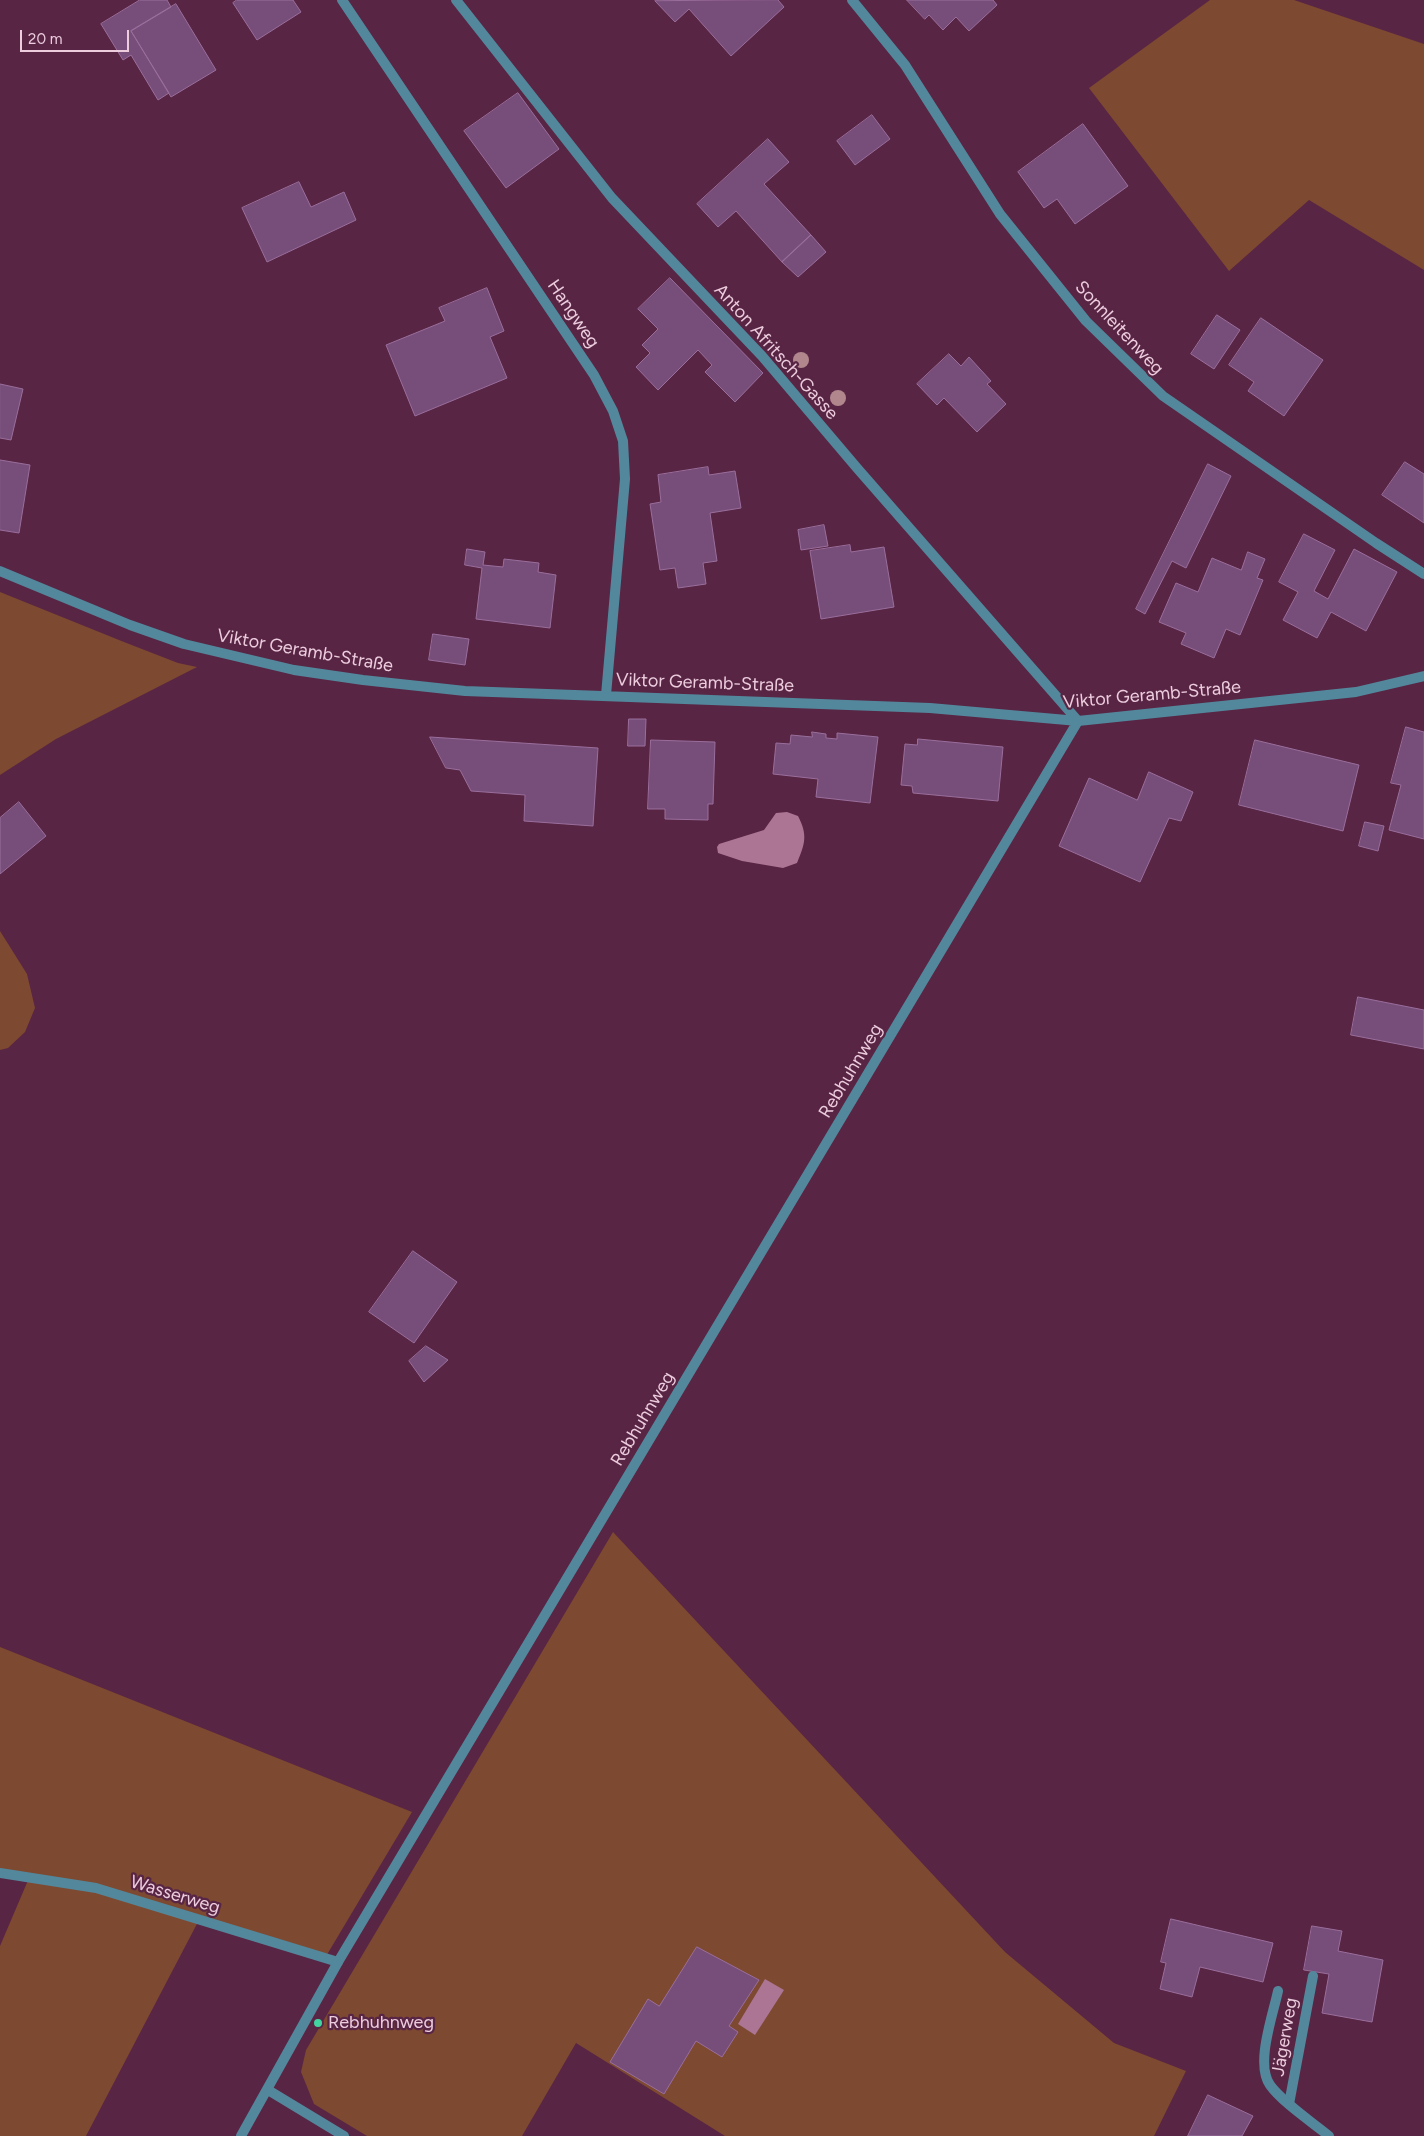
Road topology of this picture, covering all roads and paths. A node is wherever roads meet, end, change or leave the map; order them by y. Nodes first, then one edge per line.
1 (342, 0) edge
2 (456, 0) edge
3 (852, 0) edge
4 (0, 571) edge
5 (1424, 574) edge
6 (1424, 676) edge
7 (606, 695) junction
8 (1078, 721) junction
9 (0, 1873) edge
10 (338, 1962) junction
11 (1313, 1976) dead end
12 (1278, 1991) dead end
13 (268, 2090) junction
14 (1290, 2104) junction
15 (241, 2136) edge
16 (344, 2136) edge
17 (1329, 2136) edge

1 - 7 street, Hangweg
2 - 8 street, Anton Afritsch-Gasse
3 - 5 street, Sonnleitenweg
4 - 7 street, Viktor Geramb-Straße
6 - 8 street, Viktor Geramb-Straße
7 - 8 street, Viktor Geramb-Straße
8 - 10 street, Rebhuhnweg
9 - 10 street, Wasserweg
10 - 13 street, Rebhuhnweg
11 - 14 street, Jägerweg
12 - 14 street, Jägerweg
13 - 15 street, Rebhuhnweg
13 - 16 street
14 - 17 street, Jägerweg

